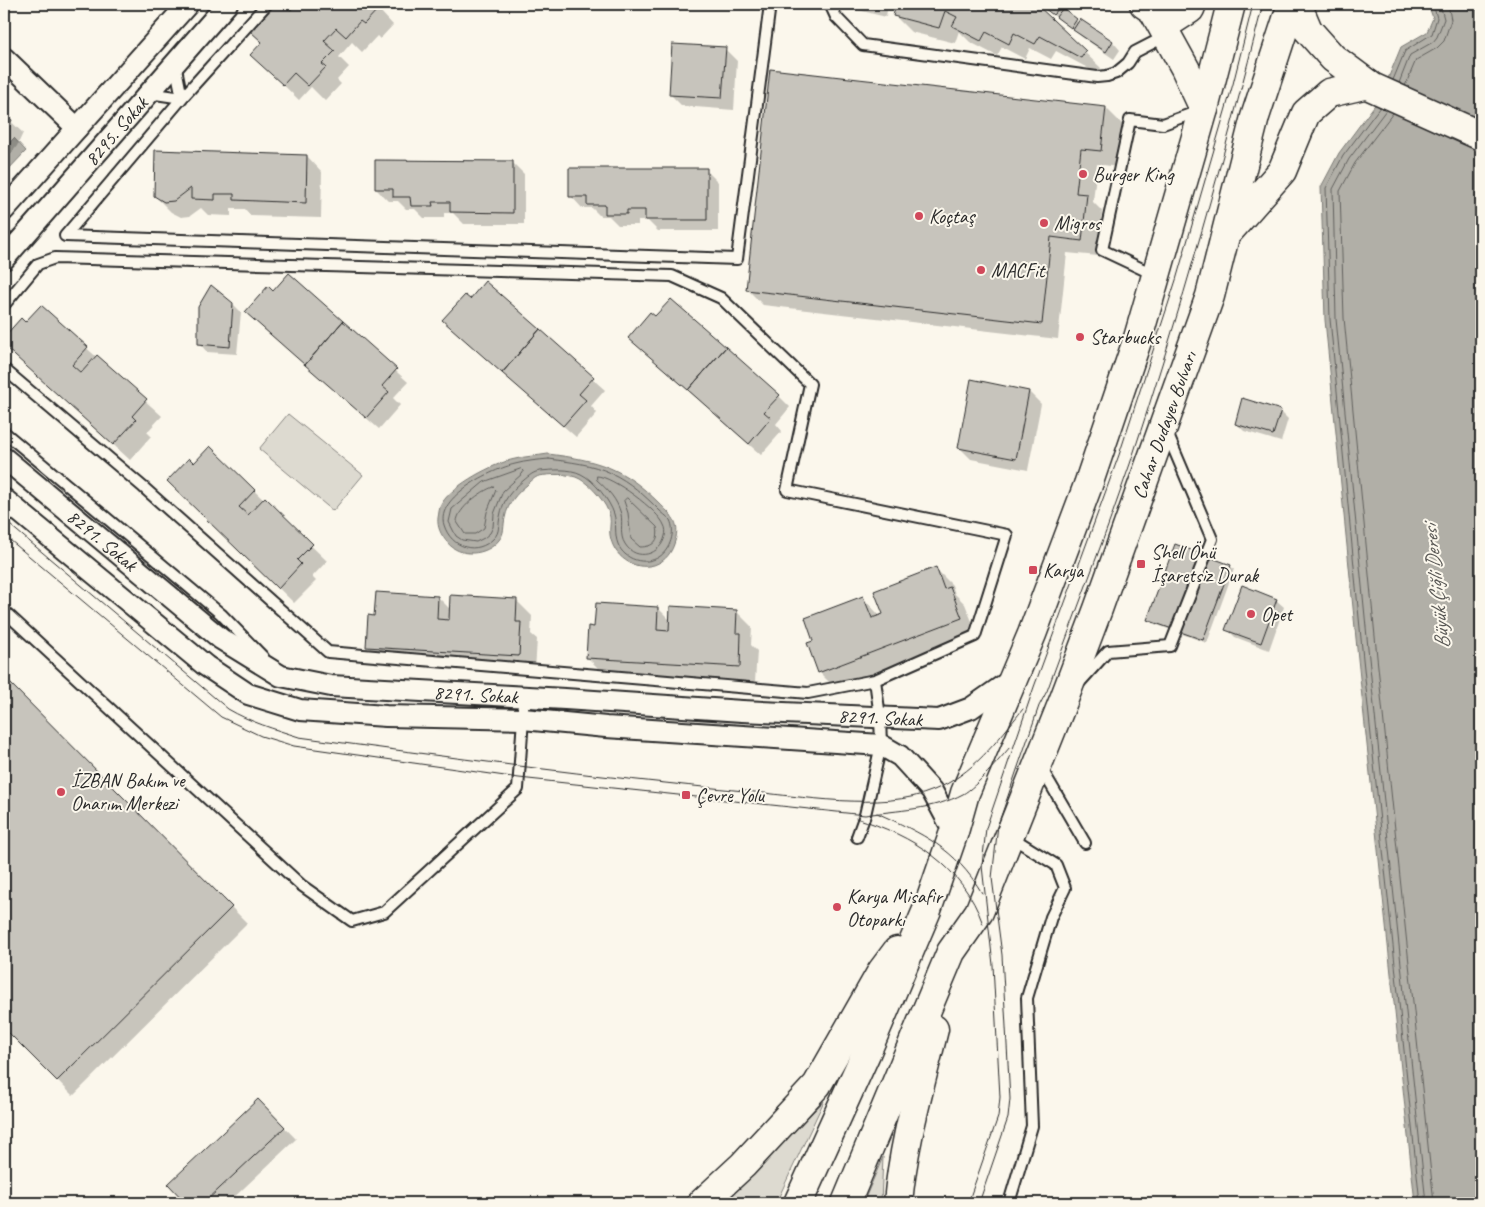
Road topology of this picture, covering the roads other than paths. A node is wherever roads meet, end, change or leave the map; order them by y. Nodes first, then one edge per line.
1 (188, 4) edge
2 (227, 4) edge
3 (266, 4) edge
4 (770, 4) edge
5 (830, 4) edge
6 (1192, 4) edge
7 (1231, 4) edge
8 (1292, 4) edge
9 (1298, 4) edge
10 (1149, 7) edge
11 (1166, 35) junction
12 (4, 58) edge
13 (175, 63) junction
14 (1366, 83) junction
15 (149, 93) junction
16 (182, 98) junction
17 (1204, 109) junction
18 (77, 128) junction
19 (1481, 136) edge
20 (4, 210) edge
21 (1225, 235) junction
22 (4, 258) edge
23 (1156, 276) junction
24 (4, 305) edge
25 (4, 369) edge
26 (1163, 425) junction
27 (4, 432) edge
28 (4, 458) edge
29 (4, 499) edge
30 (4, 610) edge
31 (281, 676) junction
32 (875, 680) junction
33 (1011, 680) junction
34 (522, 696) junction
35 (1064, 699) junction
36 (880, 717) junction
37 (523, 719) junction
38 (881, 745) junction
39 (1038, 763) junction
40 (954, 832) junction
41 (1008, 836) junction
42 (857, 837) dead end
43 (1086, 843) dead end
44 (927, 910) junction
45 (951, 952) junction
46 (702, 1203) edge
47 (798, 1203) edge
48 (846, 1203) edge
49 (898, 1203) edge
50 (1009, 1203) edge

1 - 18 street, 8295. Sokak
2 - 13 street, 8295. Sokak
3 - 16 lane
4 - 16 lane
5 - 11 lane
6 - 10 main road
7 - 17 main road
8 - 21 main road, Cahar Dudayev Bulvarı
9 - 14 main road
10 - 11 main road
11 - 17 main road
12 - 18 street
13 - 15 street, 8295. Sokak
13 - 16 lane
14 - 19 main road
14 - 21 main road
15 - 16 lane
15 - 22 street, 8295. Sokak
17 - 23 main road
17 - 23 lane
18 - 20 street, 8295. Sokak
21 - 26 main road, Cahar Dudayev Bulvarı
23 - 33 main road
24 - 32 lane
25 - 32 lane
26 - 35 main road, Cahar Dudayev Bulvarı
26 - 35 lane
27 - 31 lane
28 - 31 street, 8291. Sokak
29 - 37 street, 8291. Sokak
30 - 37 lane
31 - 34 street, 8291. Sokak
32 - 36 lane
33 - 36 street, 8291. Sokak
33 - 40 main road
34 - 36 street, 8291. Sokak
34 - 37 lane
35 - 39 main road, Cahar Dudayev Bulvarı
36 - 38 lane
37 - 38 street, 8291. Sokak
38 - 40 street, 8291. Sokak
38 - 42 lane
39 - 41 main road, Cahar Dudayev Bulvarı
39 - 43 lane
40 - 44 main road
41 - 45 main road, Cahar Dudayev Bulvarı
41 - 50 lane
44 - 46 main road
44 - 47 main road
45 - 48 main road
45 - 49 main road

